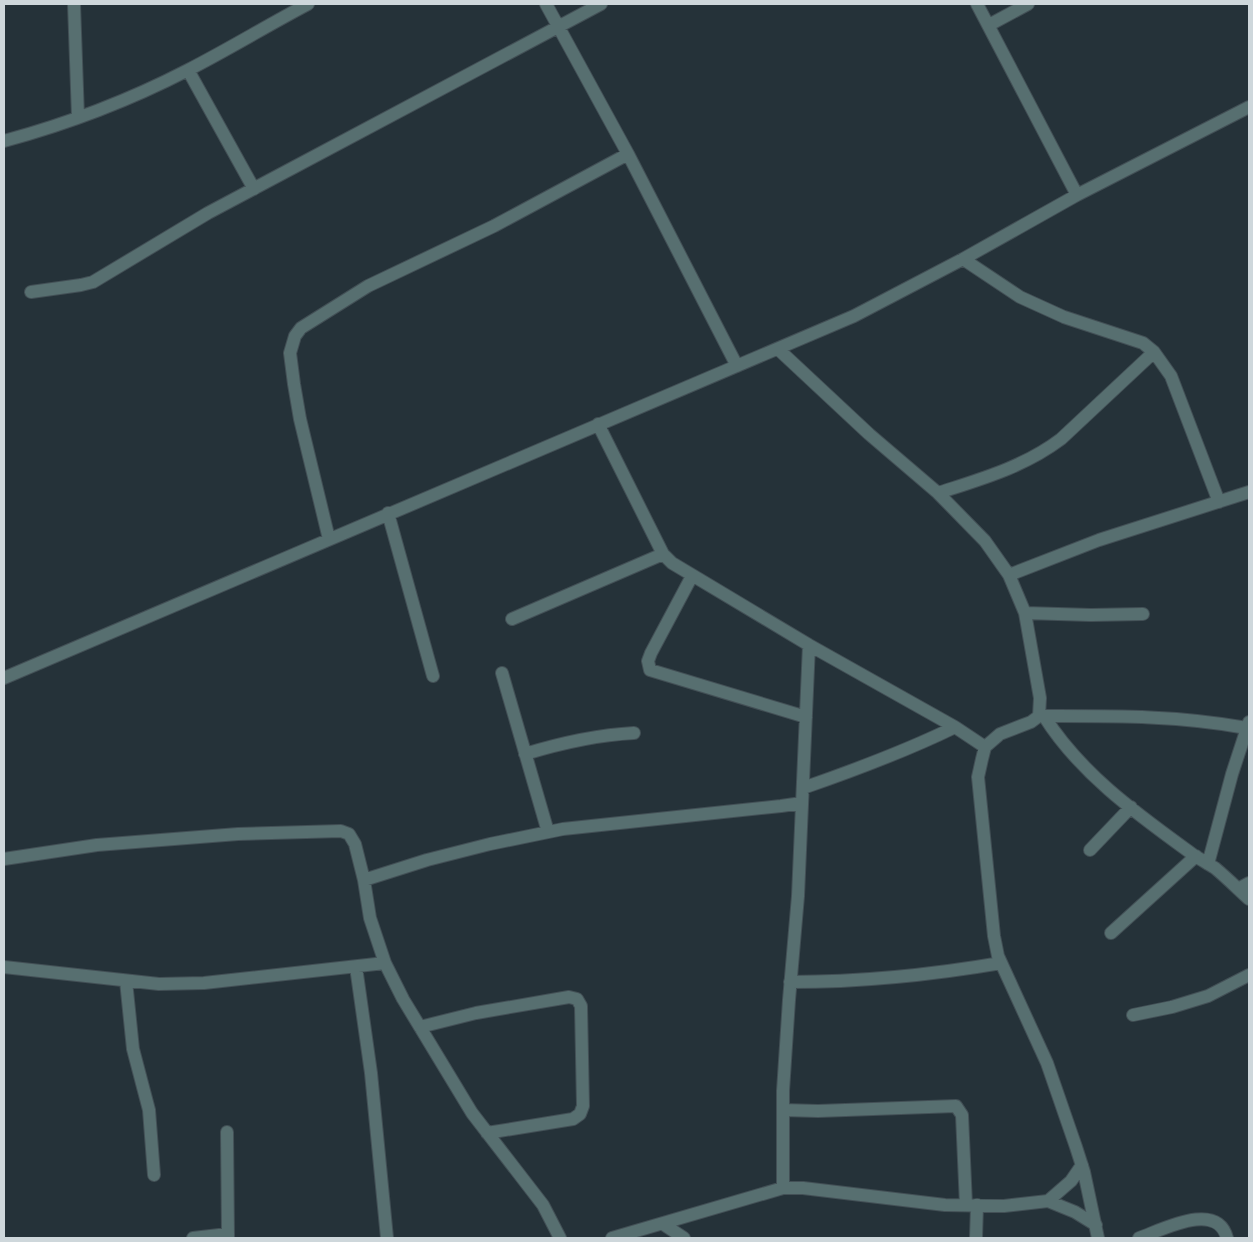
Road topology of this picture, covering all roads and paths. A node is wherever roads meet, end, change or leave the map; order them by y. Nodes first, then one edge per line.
1 (74, 4) edge
2 (308, 4) edge
3 (546, 4) edge
4 (601, 4) edge
5 (977, 4) edge
6 (1028, 4) edge
7 (989, 24) junction
8 (559, 27) junction
9 (188, 70) junction
10 (1249, 106) edge
11 (78, 117) junction
12 (4, 142) edge
13 (628, 154) junction
14 (254, 189) junction
15 (1077, 195) junction
16 (963, 259) junction
17 (31, 292) dead end
18 (778, 349) junction
19 (1154, 352) junction
20 (738, 366) junction
21 (598, 424) junction
22 (1249, 492) edge
23 (938, 493) junction
24 (1220, 502) junction
25 (388, 513) junction
26 (329, 538) junction
27 (663, 554) junction
28 (1009, 575) junction
29 (692, 576) junction
30 (1025, 614) junction
31 (1143, 614) dead end
32 (512, 619) dead end
33 (809, 645) junction
34 (502, 673) dead end
35 (434, 676) dead end
36 (4, 678) edge
37 (1041, 716) junction
38 (806, 717) junction
39 (1248, 725) edge
40 (955, 727) junction
41 (634, 732) dead end
42 (986, 747) junction
43 (525, 754) junction
44 (803, 788) junction
45 (802, 802) junction
46 (1131, 808) junction
47 (548, 832) junction
48 (1090, 850) dead end
49 (1196, 856) junction
50 (4, 859) edge
51 (1208, 864) junction
52 (364, 880) junction
53 (1244, 886) edge
54 (1249, 899) edge
55 (1111, 933) dead end
56 (384, 963) junction
57 (1002, 963) junction
58 (4, 967) edge
59 (356, 967) junction
60 (1249, 975) edge
61 (126, 981) junction
62 (790, 982) junction
63 (1133, 1015) dead end
64 (420, 1027) junction
65 (783, 1110) junction
66 (227, 1132) dead end
67 (487, 1133) junction
68 (1082, 1165) junction
69 (154, 1176) dead end
70 (783, 1188) junction
71 (1048, 1202) junction
72 (972, 1205) junction
73 (663, 1224) junction
74 (1096, 1225) junction
75 (228, 1236) edge
76 (193, 1238) edge
77 (387, 1238) edge
78 (560, 1238) edge
79 (612, 1238) edge
80 (684, 1238) edge
81 (976, 1238) edge
82 (1098, 1238) edge
83 (1139, 1238) edge
84 (1227, 1238) edge

1 - 11 street
2 - 9 street
3 - 8 street
4 - 8 street
5 - 7 street
6 - 7 street
7 - 15 street
8 - 13 street
8 - 14 street
9 - 11 street
9 - 14 street
10 - 15 street
11 - 12 street
13 - 20 street
13 - 26 street
14 - 17 street
15 - 16 street
16 - 18 street
16 - 19 street
18 - 20 street
18 - 23 street
19 - 23 street
19 - 24 street
20 - 21 street
21 - 25 street
21 - 27 street
22 - 24 street
23 - 28 street
24 - 28 street
25 - 26 street
25 - 35 street
26 - 36 street
27 - 29 street
27 - 32 street
28 - 30 street
29 - 33 street
29 - 38 street
30 - 31 street
30 - 37 street
33 - 38 street
33 - 40 street
34 - 43 street
37 - 39 street
37 - 42 street
37 - 46 street
38 - 44 street
39 - 51 street
40 - 42 street
40 - 44 street
41 - 43 street
42 - 57 street
43 - 47 street
44 - 45 street
45 - 47 street
45 - 62 street
46 - 48 street
46 - 49 street
47 - 52 street
49 - 51 street
49 - 55 street
50 - 52 street
51 - 53 street
52 - 56 street
53 - 54 street
56 - 59 street
56 - 64 street
57 - 62 street
57 - 68 street
58 - 61 street
59 - 61 street
59 - 77 street
60 - 63 street
61 - 69 street
62 - 65 street
64 - 67 street
64 - 67 street
65 - 70 street
65 - 72 street
66 - 75 street
67 - 78 street
68 - 71 street
68 - 74 street
70 - 72 street
70 - 73 street
71 - 72 street
71 - 74 street
72 - 81 street
73 - 79 street
73 - 80 street
74 - 82 street
75 - 76 street
83 - 84 street

